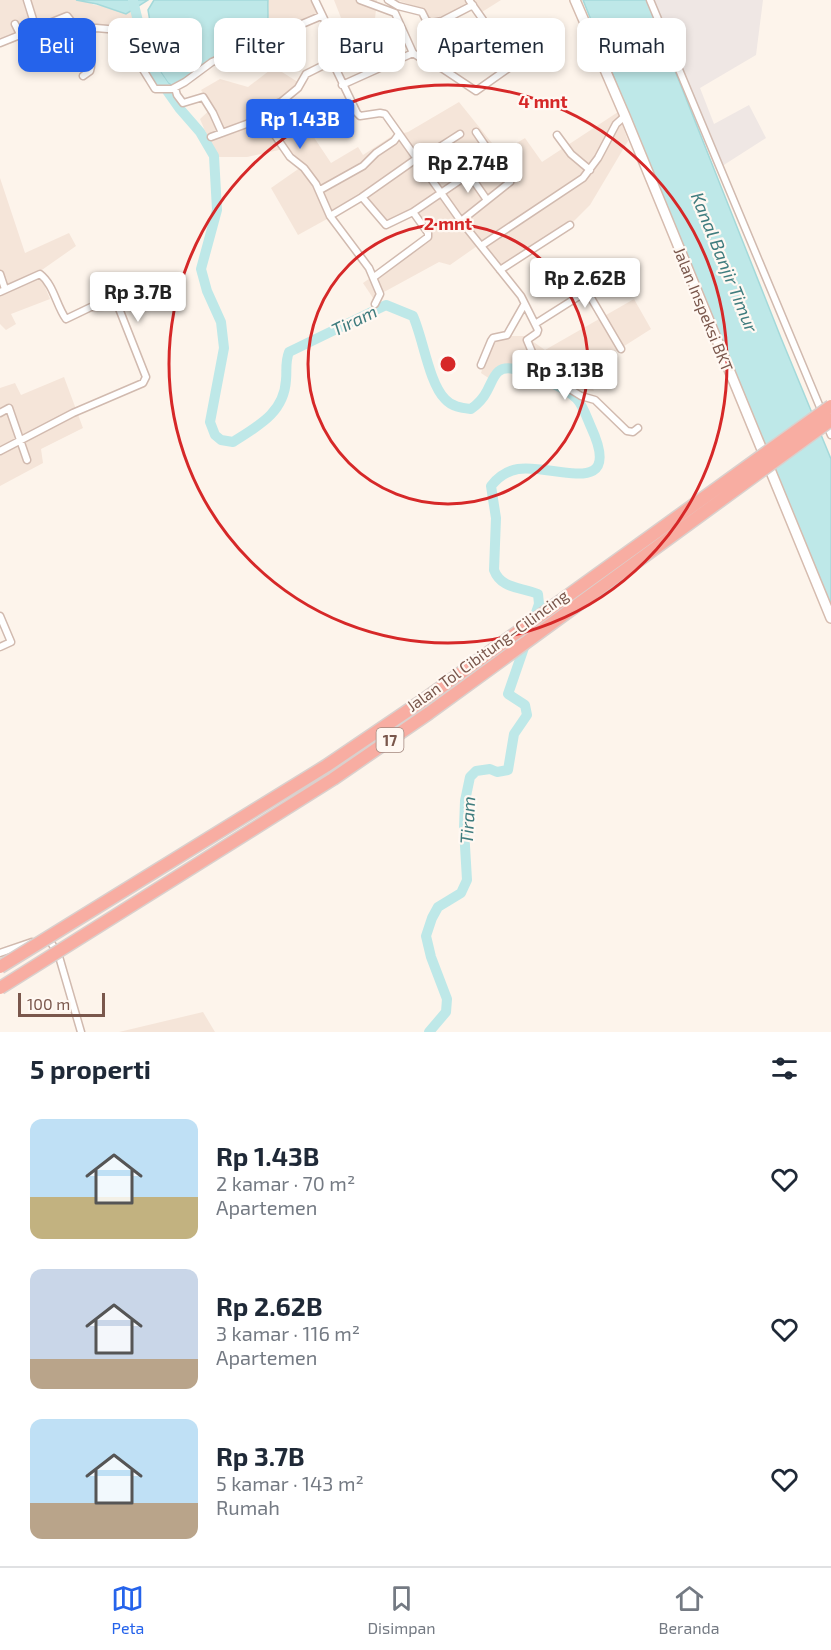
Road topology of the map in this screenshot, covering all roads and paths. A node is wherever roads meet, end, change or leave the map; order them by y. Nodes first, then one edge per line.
1 (27, 0) edge
2 (315, 0) edge
3 (360, 0) edge
4 (388, 0) edge
5 (575, 0) edge
6 (650, 0) edge
7 (471, 3) edge
8 (321, 16) joint
9 (33, 18) edge
10 (15, 24) dead end
11 (96, 28) edge
12 (18, 30) edge
13 (18, 37) edge
14 (0, 43) edge
15 (413, 53) junction
16 (318, 68) edge
17 (88, 72) edge
18 (337, 72) edge
19 (83, 75) dead end
20 (342, 85) junction
21 (171, 89) junction
22 (625, 116) junction
23 (262, 118) junction
24 (476, 132) dead end
25 (222, 133) junction
26 (399, 134) junction
27 (460, 134) dead end
28 (557, 135) dead end
29 (211, 137) dead end
30 (494, 157) junction
31 (417, 160) junction
32 (590, 170) junction
33 (469, 174) junction
34 (320, 190) junction
35 (440, 193) junction
36 (362, 197) junction
37 (487, 200) junction
38 (413, 212) junction
39 (330, 216) junction
40 (461, 221) junction
41 (570, 225) dead end
42 (481, 246) junction
43 (500, 270) junction
44 (0, 274) edge
45 (374, 277) junction
46 (2, 290) edge
47 (375, 304) dead end
48 (524, 304) junction
49 (535, 324) junction
50 (621, 349) dead end
51 (481, 365) dead end
52 (831, 406) edge
53 (0, 412) edge
54 (831, 420) edge
55 (638, 428) dead end
56 (831, 435) edge
57 (20, 441) junction
58 (0, 451) edge
59 (27, 460) dead end
60 (0, 616) edge
61 (831, 618) edge
62 (0, 647) edge
63 (0, 953) edge
64 (0, 967) edge
65 (0, 988) edge
66 (81, 1032) edge

1 - 9 street
2 - 8 street
3 - 15 street
4 - 7 street
5 - 22 street, Jalan Inspeksi BKT
6 - 56 street
7 - 15 street
8 - 21 street
10 - 12 street
11 - 21 street
13 - 14 street
15 - 20 street
16 - 23 street
17 - 19 street
18 - 20 street
20 - 26 street
21 - 25 street
22 - 32 street
22 - 61 street, Jalan Inspeksi BKT
23 - 25 street
23 - 34 street
24 - 30 street
25 - 29 street
26 - 31 street
26 - 34 street
27 - 31 street
28 - 32 street
30 - 33 street
30 - 37 street
31 - 35 street
31 - 36 street
32 - 42 street
33 - 35 street
33 - 37 street
34 - 39 street
35 - 38 street
35 - 40 street
36 - 38 street
36 - 39 street
37 - 40 street
38 - 45 street
39 - 45 street
40 - 42 street
41 - 43 street
42 - 43 street
43 - 48 street
44 - 46 street
45 - 47 street
46 - 57 street
48 - 49 street
48 - 51 street
49 - 50 street
49 - 55 street
52 - 64 highway, Jalan Tol Cibitung–Cilincing / 17, bridge
53 - 57 street
54 - 65 highway, Jalan Tol Cibitung–Cilincing / 17, bridge
57 - 58 street
57 - 59 street
60 - 62 street
63 - 66 street

